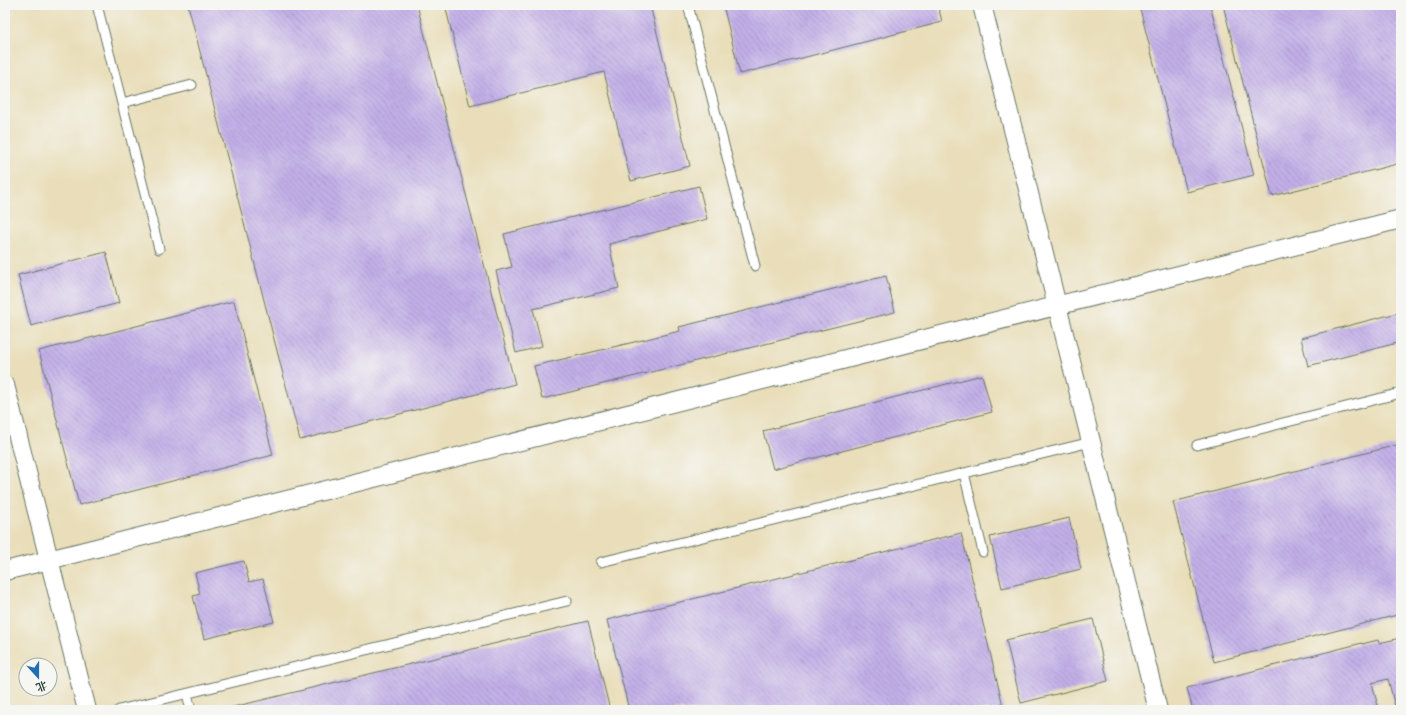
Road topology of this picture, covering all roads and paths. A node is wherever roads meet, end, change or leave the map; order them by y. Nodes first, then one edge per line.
1 (97, 5) edge
2 (688, 5) edge
3 (982, 5) edge
4 (192, 85) dead end
5 (122, 103) junction
6 (1401, 220) edge
7 (159, 249) dead end
8 (755, 266) dead end
9 (1058, 306) junction
10 (5, 385) edge
11 (1401, 393) edge
12 (1091, 442) junction
13 (1197, 445) dead end
14 (964, 473) junction
15 (983, 552) dead end
16 (49, 560) junction
17 (601, 562) dead end
18 (5, 571) edge
19 (567, 600) dead end
20 (187, 694) junction
21 (87, 710) edge
22 (119, 710) edge
23 (191, 710) edge
24 (1158, 710) edge

1 - 5 lane
2 - 8 lane
3 - 9 street
4 - 5 lane
5 - 7 lane
6 - 9 street
9 - 12 street
9 - 16 street
10 - 16 street
11 - 13 lane
12 - 14 lane
12 - 24 street
14 - 15 lane
14 - 17 lane
16 - 18 street
16 - 21 street
19 - 20 lane
20 - 22 lane
20 - 23 lane

